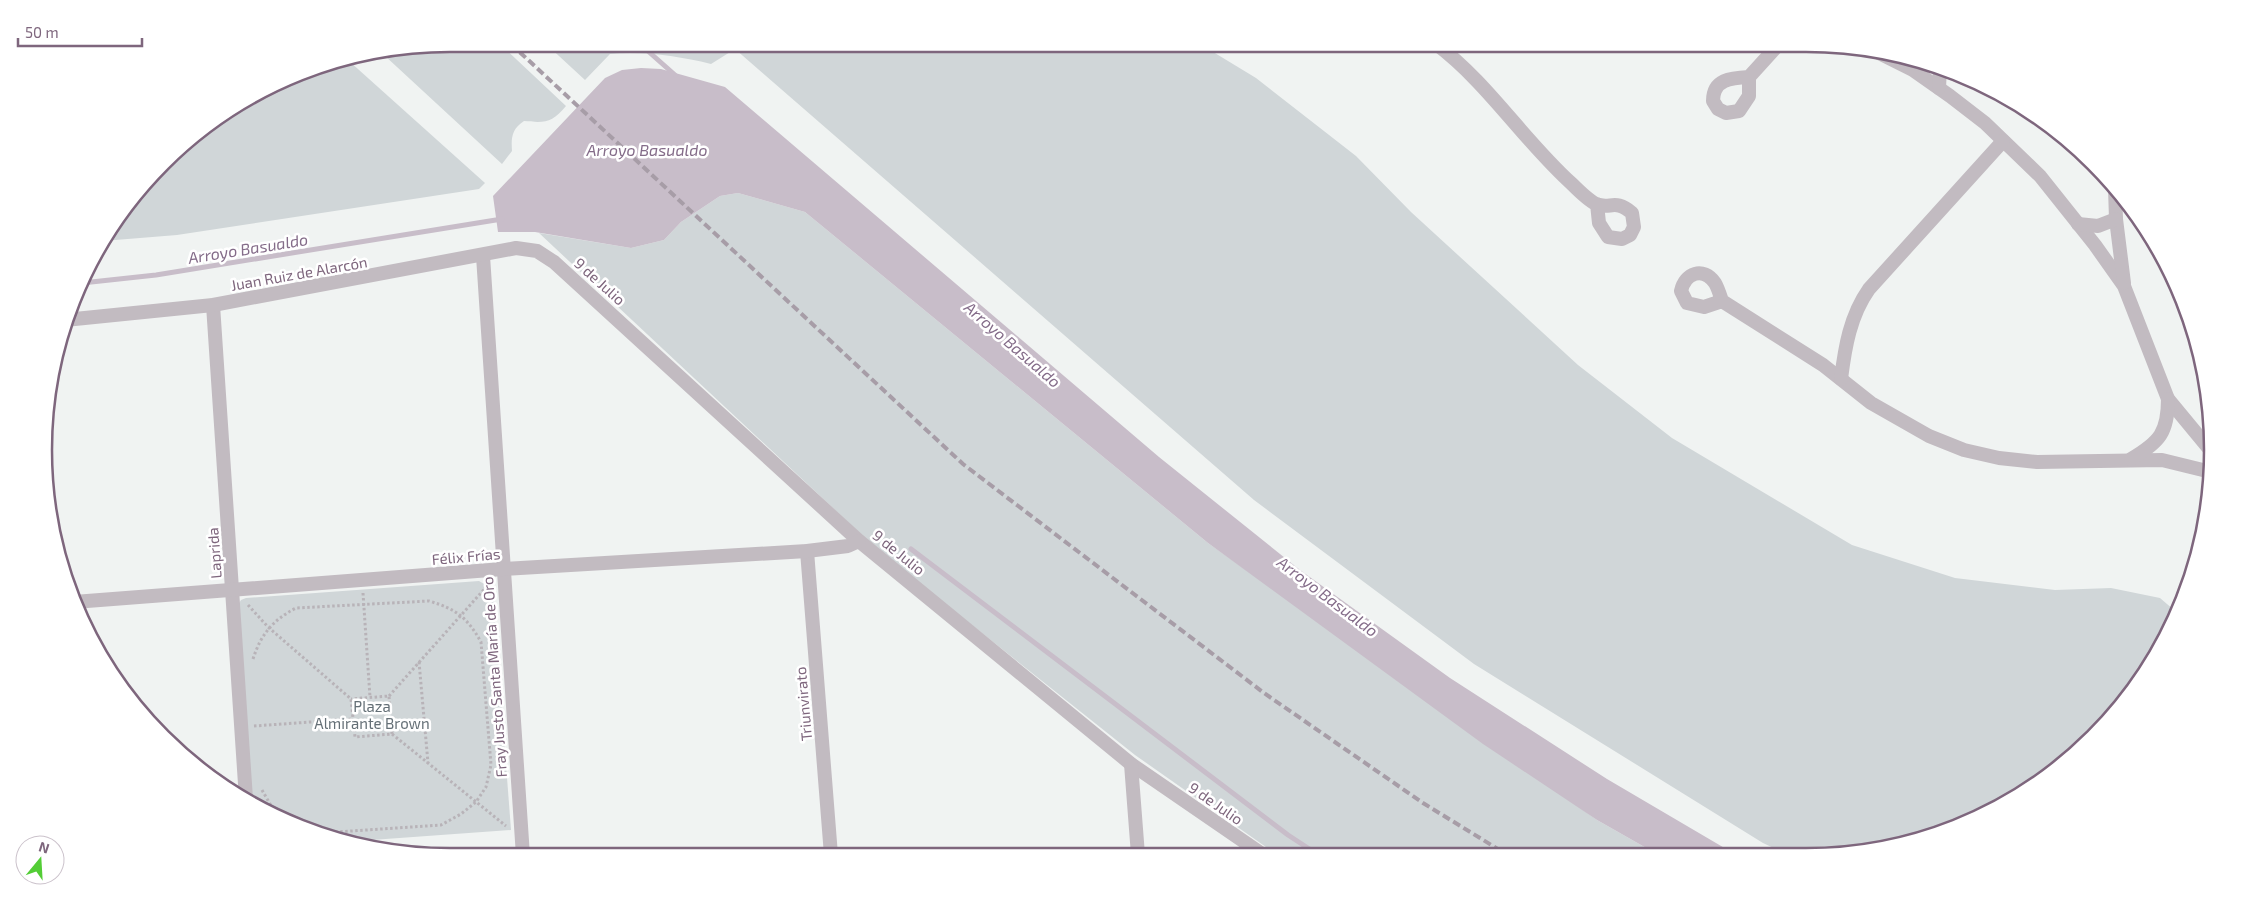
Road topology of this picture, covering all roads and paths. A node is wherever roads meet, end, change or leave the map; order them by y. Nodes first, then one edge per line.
1 (1451, 52) edge
2 (1772, 52) edge
3 (1900, 64) edge
4 (1749, 76) dead end
5 (1940, 76) edge
6 (1940, 88) junction
7 (2003, 141) junction
8 (2115, 201) edge
9 (1598, 204) dead end
10 (2116, 219) junction
11 (2078, 224) junction
12 (537, 251) joint
13 (484, 256) junction
14 (2124, 286) junction
15 (1722, 301) dead end
16 (213, 305) junction
17 (75, 319) edge
18 (1841, 379) junction
19 (2168, 398) junction
20 (2204, 443) edge
21 (2130, 460) junction
22 (2203, 470) edge
23 (859, 541) junction
24 (807, 551) junction
25 (503, 569) junction
26 (363, 581) junction
27 (233, 590) junction
28 (83, 601) edge
29 (364, 604) junction
30 (460, 614) junction
31 (268, 627) junction
32 (252, 660) dead end
33 (419, 661) junction
34 (389, 696) junction
35 (370, 697) junction
36 (351, 699) junction
37 (256, 716) dead end
38 (353, 719) junction
39 (242, 726) junction
40 (257, 726) junction
41 (392, 734) junction
42 (258, 735) dead end
43 (428, 763) junction
44 (1131, 764) junction
45 (261, 782) dead end
46 (246, 791) edge
47 (476, 802) junction
48 (271, 806) edge
49 (340, 832) edge
50 (521, 838) junction
51 (522, 848) edge
52 (830, 848) edge
53 (1138, 848) edge
54 (1253, 848) edge

1 - 9 street
2 - 4 street
3 - 6 street
5 - 6 street
6 - 7 street
7 - 11 street
7 - 18 street
8 - 10 street
10 - 11 street
10 - 14 street
11 - 14 street
12 - 13 street, Juan Ruiz de Alarcón
12 - 23 street, 9 de Julio
13 - 16 street, Juan Ruiz de Alarcón
13 - 25 street, Fray Justo Santa María de Oro
14 - 19 street
15 - 18 street
16 - 17 street, Juan Ruiz de Alarcón
16 - 27 street, Laprida
18 - 21 street
19 - 20 street
19 - 21 street
21 - 22 street
23 - 24 street, Félix Frías
23 - 44 street, 9 de Julio
24 - 25 street, Félix Frías
24 - 52 street, Triunvirato
25 - 26 street, Félix Frías
25 - 30 path
25 - 50 street, Fray Justo Santa María de Oro
26 - 27 street, Félix Frías
26 - 29 path
27 - 28 street, Félix Frías
27 - 31 path
27 - 39 street, Laprida
29 - 30 path
29 - 31 path
29 - 35 path
30 - 33 path
30 - 47 path
31 - 32 path
31 - 36 path
33 - 34 path
33 - 43 path
34 - 35 path
34 - 41 path
35 - 36 path
36 - 38 path
37 - 40 path
38 - 40 path
38 - 41 path
39 - 40 path
39 - 46 street, Laprida
40 - 42 path
41 - 43 path
43 - 47 path
44 - 53 street
44 - 54 street, 9 de Julio
45 - 48 path
47 - 49 path
47 - 50 path
50 - 51 street, Fray Justo Santa María de Oro

